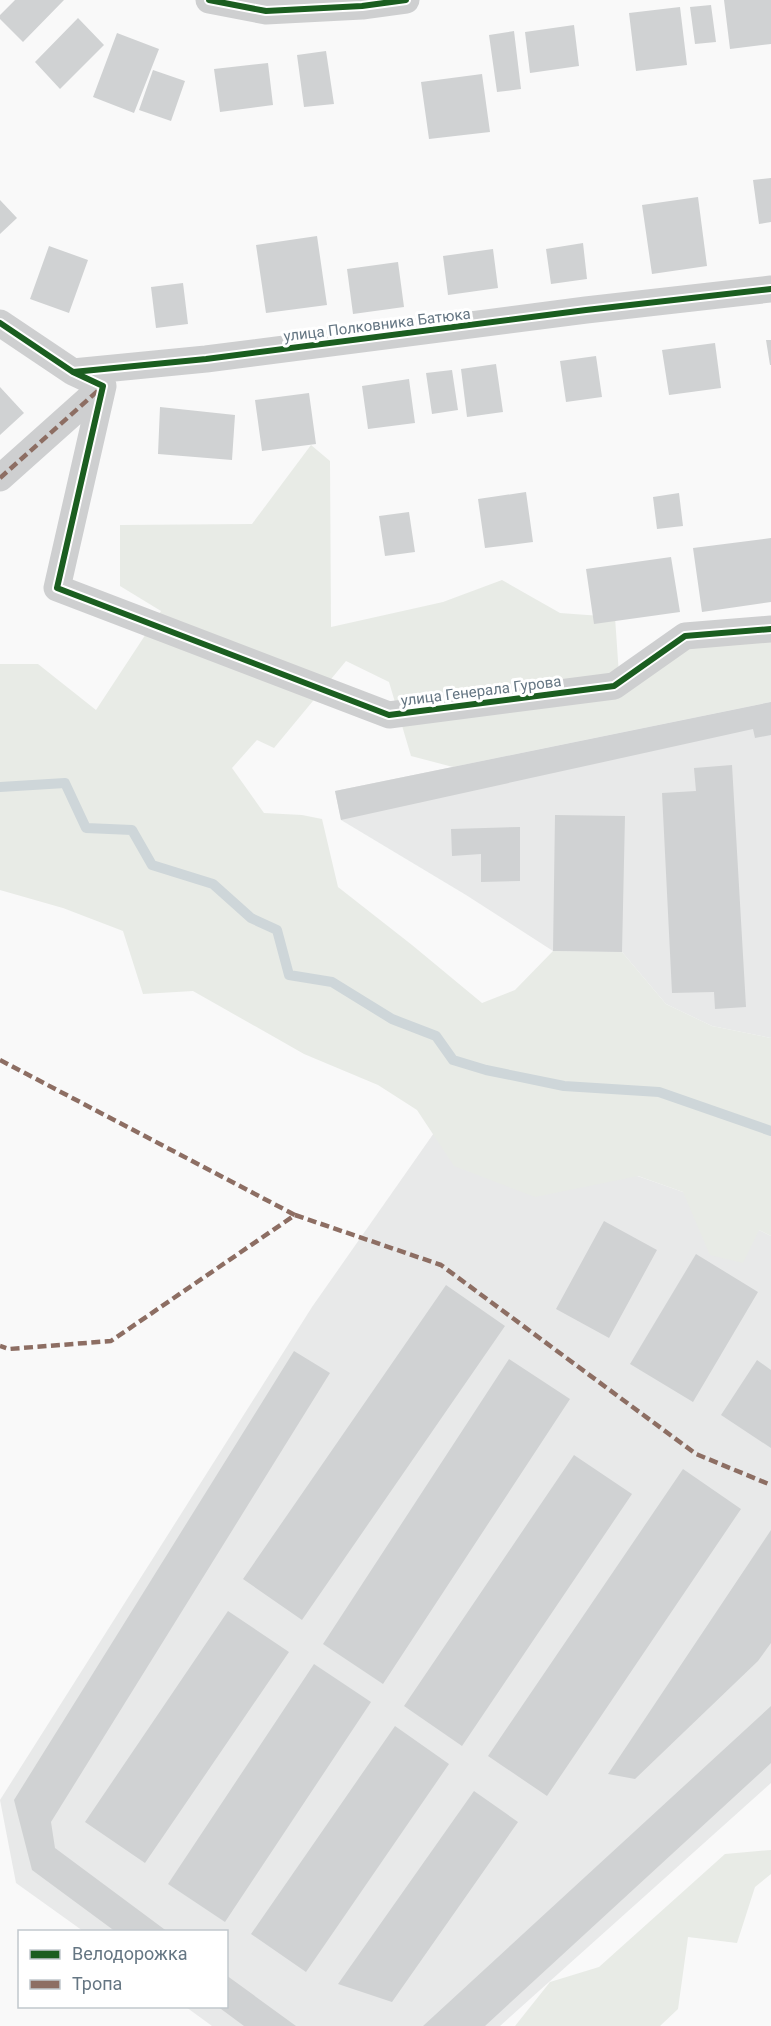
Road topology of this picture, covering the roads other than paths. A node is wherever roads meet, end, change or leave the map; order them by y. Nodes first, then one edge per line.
1 (209, 0) edge
2 (406, 0) edge
3 (771, 289) edge
4 (0, 322) edge
5 (73, 372) junction
6 (103, 386) junction
7 (0, 478) edge
8 (771, 629) edge

1 - 2 street
3 - 5 street, улица Полковника Батюка
4 - 5 street
5 - 6 street
6 - 7 street
6 - 8 street, улица Генерала Гурова

